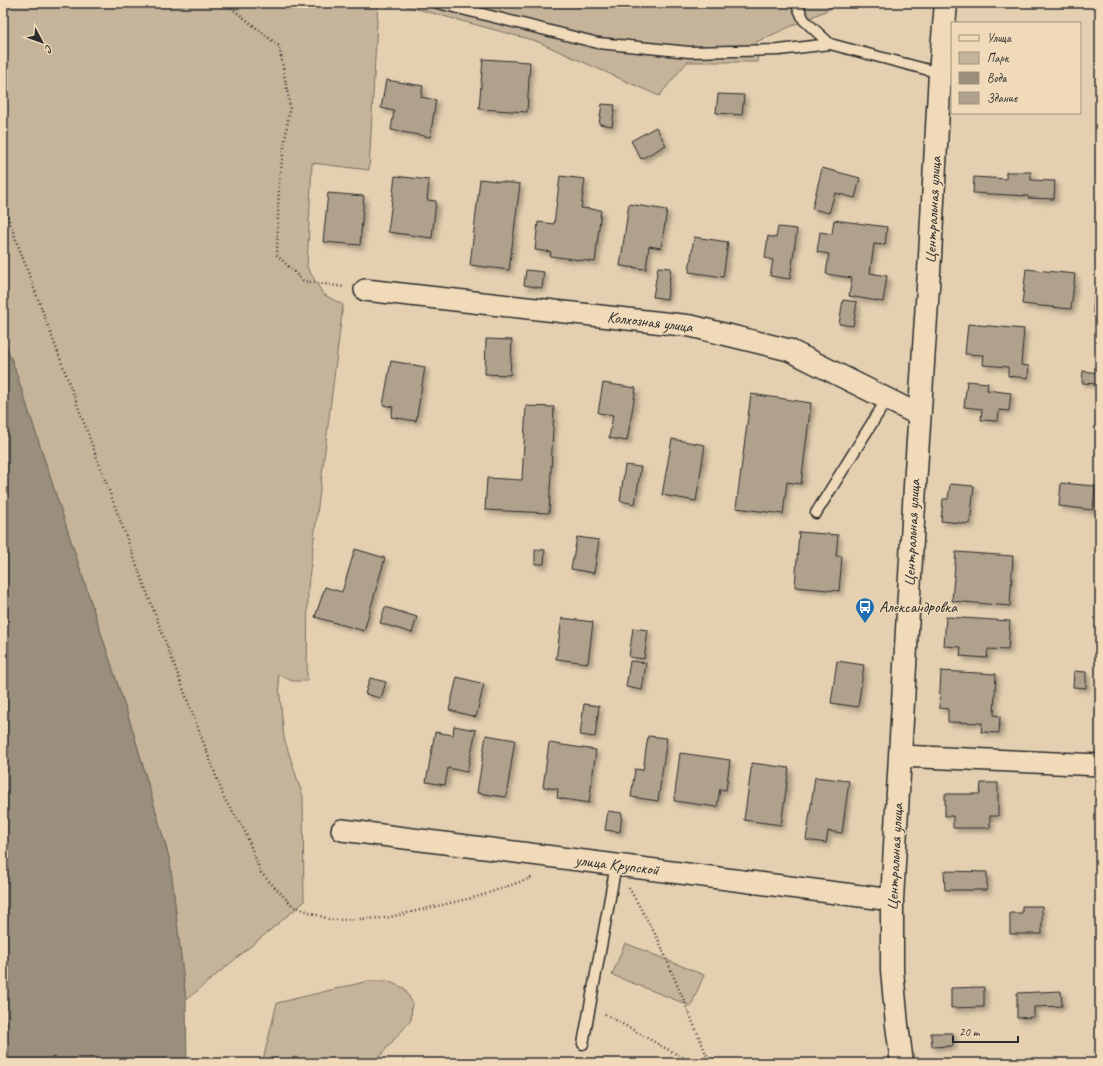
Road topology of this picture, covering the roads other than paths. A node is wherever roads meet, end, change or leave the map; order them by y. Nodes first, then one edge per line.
1 (438, 3) edge
2 (796, 3) edge
3 (946, 3) edge
4 (830, 44) junction
5 (940, 73) junction
6 (365, 290) road end
7 (887, 399) junction
8 (919, 415) junction
9 (816, 513) dead end
10 (900, 756) junction
11 (1100, 765) edge
12 (342, 830) dead end
13 (616, 865) junction
14 (892, 900) junction
15 (583, 1044) dead end
16 (902, 1063) edge

1 - 4 lane
2 - 4 lane
3 - 5 main road, Центральная улица
4 - 5 lane
5 - 8 main road, Центральная улица
6 - 7 street, Колхозная улица
7 - 8 street, Колхозная улица
7 - 9 lane
8 - 10 main road, Центральная улица
10 - 11 street
10 - 14 main road, Центральная улица
12 - 13 street, улица Крупской
13 - 14 street, улица Крупской
13 - 15 lane
14 - 16 main road, Центральная улица

